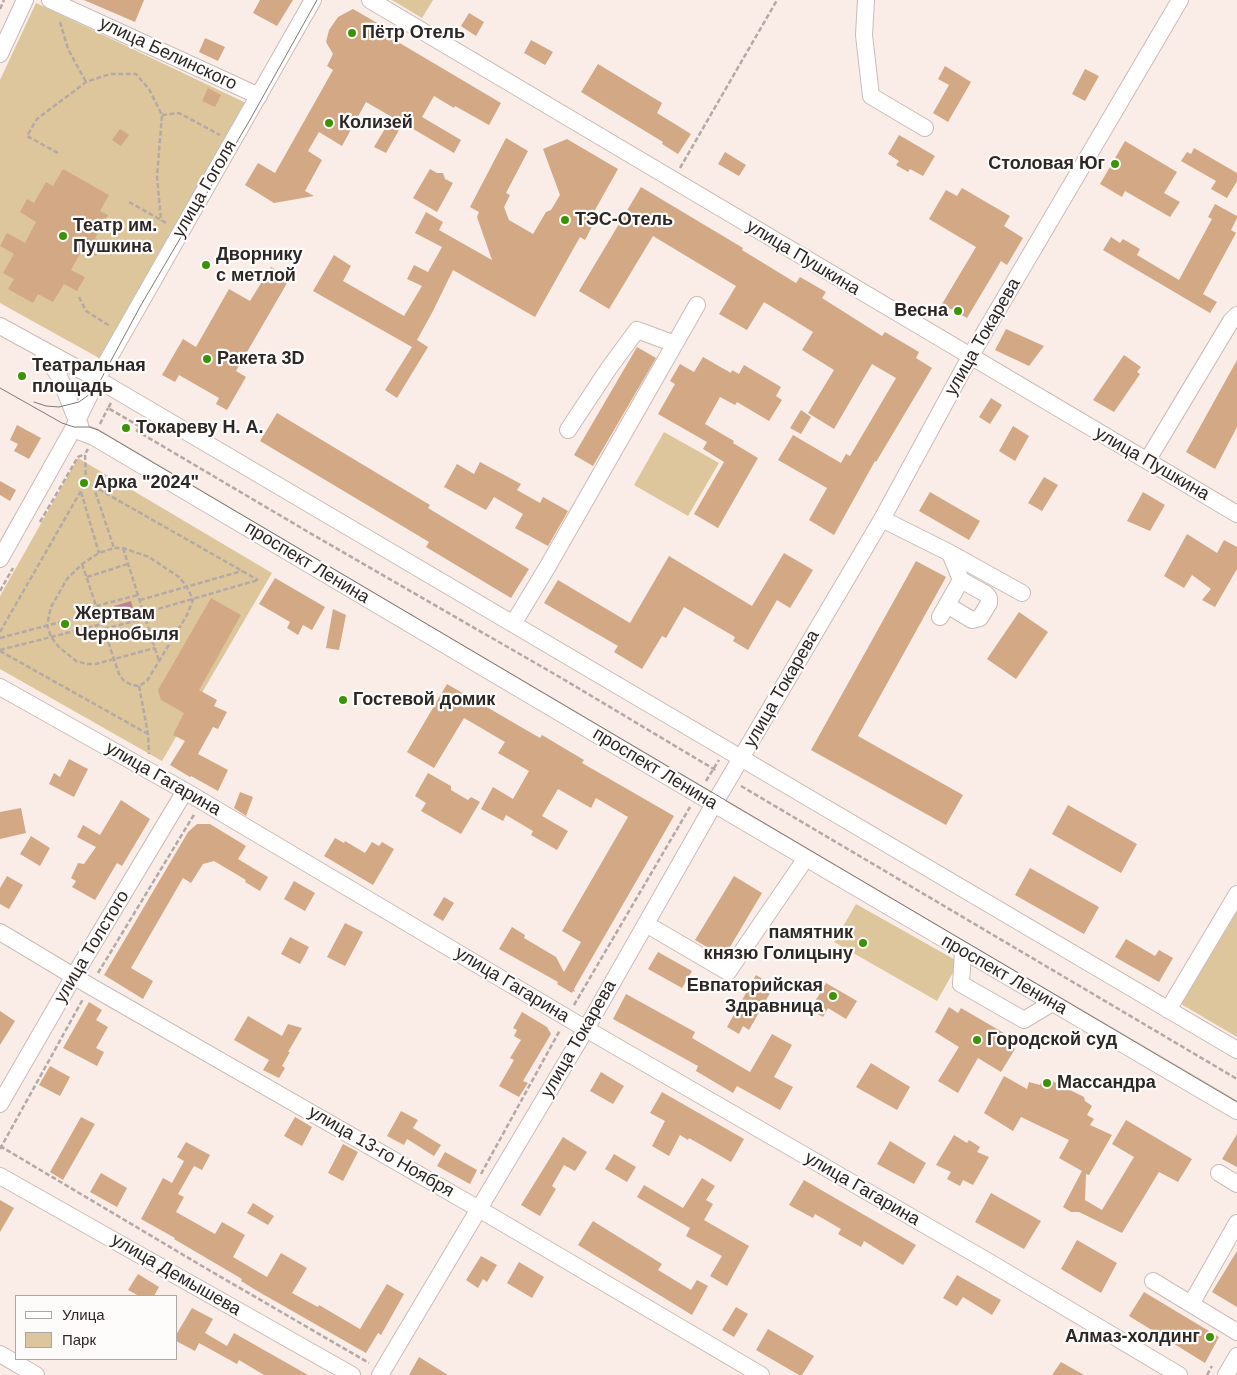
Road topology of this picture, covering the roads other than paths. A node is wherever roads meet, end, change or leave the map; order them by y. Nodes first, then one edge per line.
1 (25, 0) edge
2 (313, 0) edge
3 (370, 0) edge
4 (866, 0) edge
5 (1180, 0) edge
6 (52, 1) edge
7 (0, 54) edge
8 (258, 96) junction
9 (925, 128) dead end
10 (697, 305) dead end
11 (1237, 315) edge
12 (0, 326) edge
13 (675, 344) junction
14 (40, 348) junction
15 (970, 357) junction
16 (97, 379) junction
17 (75, 425) junction
18 (568, 430) dead end
19 (1146, 461) junction
20 (1237, 514) edge
21 (882, 519) junction
22 (950, 553) junction
23 (7, 562) edge
24 (961, 580) junction
25 (1022, 593) dead end
26 (513, 624) junction
27 (0, 687) edge
28 (741, 758) junction
29 (185, 791) junction
30 (714, 804) junction
31 (806, 858) junction
32 (1237, 894) edge
33 (646, 924) junction
34 (0, 932) edge
35 (963, 951) junction
36 (74, 976) junction
37 (1052, 1003) junction
38 (1168, 1010) junction
39 (586, 1029) junction
40 (1237, 1050) edge
41 (0, 1104) edge
42 (1237, 1111) edge
43 (1219, 1173) dead end
44 (0, 1176) edge
45 (1237, 1184) edge
46 (479, 1209) junction
47 (1237, 1223) edge
48 (1153, 1281) dead end
49 (1190, 1304) junction
50 (1237, 1332) edge
51 (0, 1354) edge
52 (1237, 1356) edge
53 (366, 1373) edge
54 (36, 1375) edge
55 (760, 1375) edge
56 (1179, 1375) edge
57 (1226, 1375) edge

1 - 7 street
2 - 8 street, улица Гоголя
3 - 15 street, улица Пушкина
4 - 9 street
5 - 15 street, улица Токарева
6 - 8 street, улица Белинского
8 - 16 street, улица Гоголя
10 - 13 street
11 - 19 street
12 - 14 street
13 - 18 street
13 - 26 street
14 - 16 street
14 - 17 street
15 - 19 street, улица Пушкина
15 - 21 street, улица Токарева
16 - 17 street, улица Гоголя
16 - 26 street
17 - 23 street
17 - 30 street, проспект Ленина
19 - 20 street, улица Пушкина
21 - 22 street
21 - 28 street, улица Токарева
22 - 24 street
22 - 25 street
24 - 24 street
26 - 28 street
27 - 29 street, улица Гагарина
28 - 30 street, улица Токарева
28 - 38 street
29 - 36 street, улица Толстого
29 - 39 street, улица Гагарина
30 - 31 street, проспект Ленина
30 - 33 street, улица Токарева
31 - 33 street
31 - 35 street, проспект Ленина
32 - 38 street
33 - 39 street, улица Токарева
34 - 36 street, улица 13-го Ноября
35 - 37 street, проспект Ленина
35 - 37 street
36 - 41 street, улица Толстого
36 - 46 street, улица 13-го Ноября
37 - 42 street, проспект Ленина
38 - 40 street
39 - 46 street, улица Токарева
39 - 56 street, улица Гагарина
43 - 45 street
44 - 53 street, улица Демышева
46 - 53 street, улица Токарева
46 - 55 street, улица 13-го Ноября
47 - 49 street
48 - 49 street
49 - 50 street
51 - 54 street
52 - 57 street

